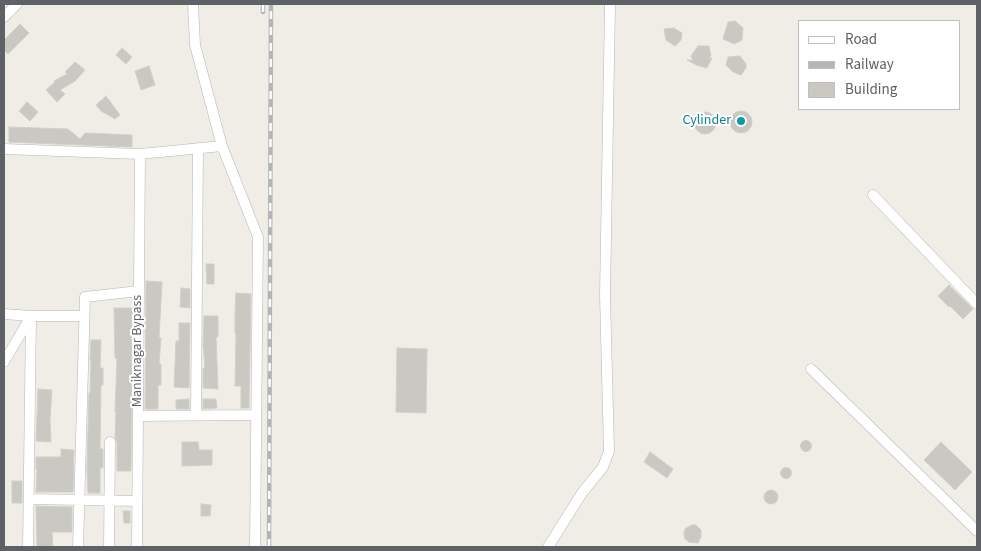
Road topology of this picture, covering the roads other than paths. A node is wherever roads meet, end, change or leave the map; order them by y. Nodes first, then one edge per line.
1 (16, 4) edge
2 (193, 4) edge
3 (610, 4) edge
4 (4, 18) edge
5 (222, 146) junction
6 (198, 148) junction
7 (4, 150) edge
8 (140, 154) junction
9 (873, 195) dead end
10 (139, 291) junction
11 (977, 304) edge
12 (4, 314) edge
13 (31, 316) junction
14 (84, 316) junction
15 (4, 362) edge
16 (811, 369) dead end
17 (256, 414) junction
18 (196, 415) junction
19 (138, 416) junction
20 (110, 442) dead end
21 (29, 498) junction
22 (79, 500) junction
23 (110, 500) junction
24 (137, 501) junction
25 (977, 531) edge
26 (28, 547) edge
27 (78, 547) edge
28 (109, 547) edge
29 (137, 547) edge
30 (255, 547) edge
31 (548, 547) edge

1 - 4 street
2 - 5 street
3 - 31 street
5 - 6 street
5 - 17 street
6 - 8 street
6 - 18 street
7 - 8 street
8 - 10 street, Maniknagar Bypass
9 - 11 street
10 - 14 street
10 - 19 street, Maniknagar Bypass
12 - 13 street
13 - 14 street
13 - 15 street
13 - 21 street
14 - 22 street
16 - 25 street
17 - 18 street
17 - 30 street
18 - 19 street
19 - 24 street, Maniknagar Bypass
20 - 23 street
21 - 22 street
21 - 26 street
22 - 23 street
22 - 27 street
23 - 24 street
23 - 28 street
24 - 29 street, Maniknagar Bypass

